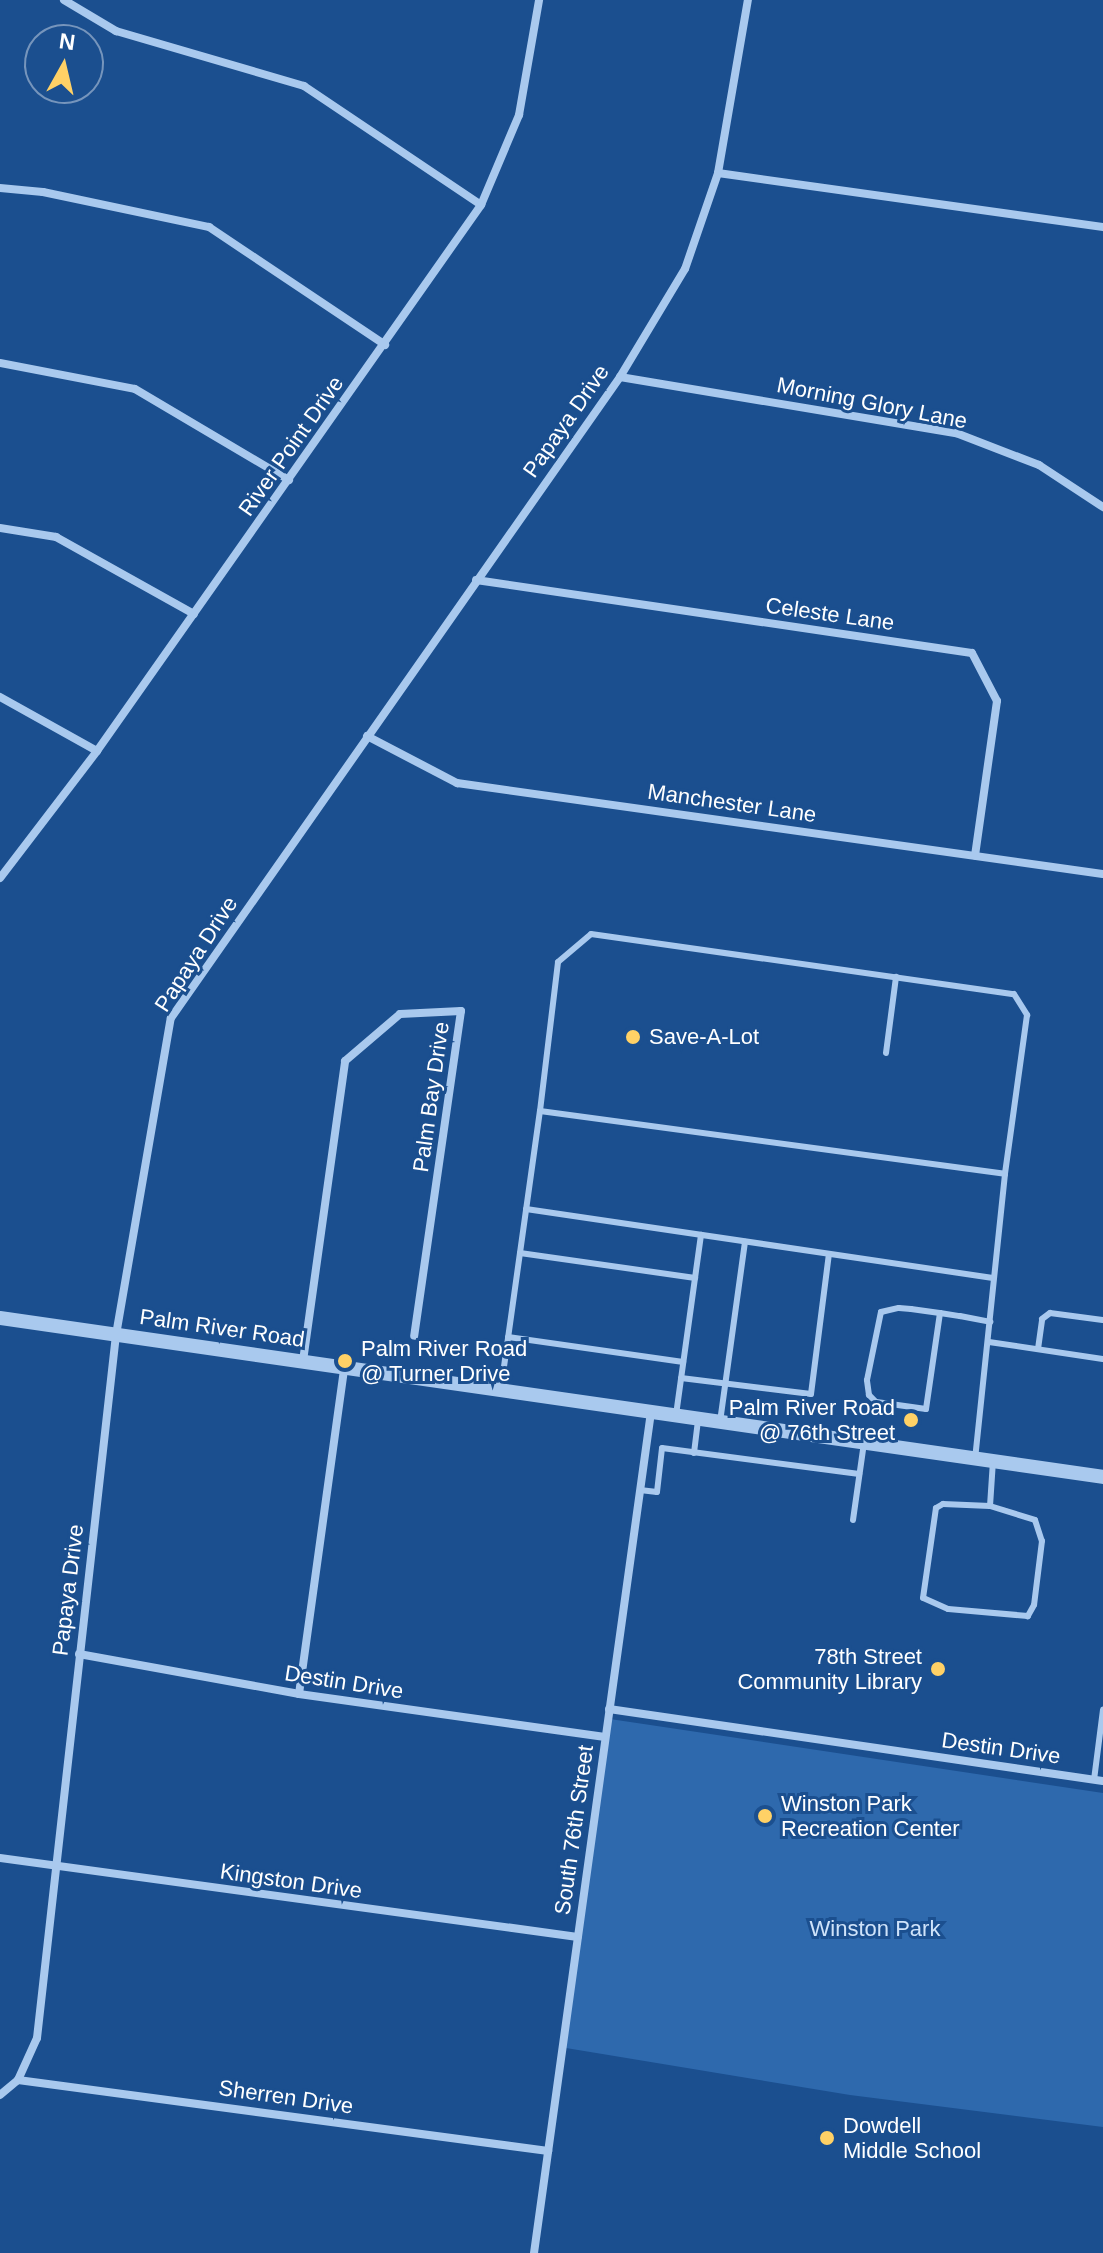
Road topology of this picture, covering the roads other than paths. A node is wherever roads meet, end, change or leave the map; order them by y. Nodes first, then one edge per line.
1 (64, 0) edge
2 (539, 0) edge
3 (748, 0) edge
4 (718, 173) junction
5 (0, 188) edge
6 (481, 205) junction
7 (1103, 227) edge
8 (385, 345) junction
9 (0, 363) edge
10 (620, 377) junction
11 (289, 480) junction
12 (1103, 507) edge
13 (0, 528) edge
14 (476, 580) junction
15 (194, 614) junction
16 (0, 697) edge
17 (367, 736) junction
18 (97, 751) junction
19 (975, 855) junction
20 (1103, 874) edge
21 (0, 878) edge
22 (896, 977) junction
23 (886, 1053) dead end
24 (540, 1111) junction
25 (1005, 1174) junction
26 (526, 1209) junction
27 (701, 1235) junction
28 (745, 1242) junction
29 (520, 1253) junction
30 (829, 1254) junction
31 (695, 1278) junction
32 (993, 1278) junction
33 (940, 1313) junction
34 (0, 1318) edge
35 (1103, 1320) edge
36 (990, 1322) junction
37 (116, 1335) junction
38 (414, 1336) dead end
39 (508, 1337) junction
40 (989, 1342) junction
41 (1038, 1349) junction
42 (1103, 1359) edge
43 (303, 1361) junction
44 (683, 1362) junction
45 (344, 1368) junction
46 (681, 1378) junction
47 (726, 1385) junction
48 (501, 1391) junction
49 (651, 1412) junction
50 (676, 1415) junction
51 (699, 1419) junction
52 (720, 1422) junction
53 (864, 1443) junction
54 (646, 1447) junction
55 (662, 1448) junction
56 (694, 1453) junction
57 (975, 1459) junction
58 (993, 1461) junction
59 (859, 1474) junction
60 (1103, 1477) edge
61 (640, 1490) junction
62 (990, 1506) junction
63 (853, 1520) dead end
64 (79, 1654) junction
65 (299, 1694) junction
66 (609, 1709) junction
67 (1103, 1710) edge
68 (605, 1737) junction
69 (1099, 1781) edge
70 (0, 1858) edge
71 (58, 1868) junction
72 (578, 1937) junction
73 (18, 2080) junction
74 (0, 2095) edge
75 (548, 2151) junction
76 (534, 2253) edge

1 - 6 street
2 - 6 street, River Point Drive
3 - 4 street, Papaya Drive
4 - 7 street
4 - 10 street, Papaya Drive
5 - 8 street
6 - 8 street, River Point Drive
8 - 11 street, River Point Drive
9 - 11 street
10 - 12 street, Morning Glory Lane
10 - 14 street, Papaya Drive
11 - 15 street, River Point Drive
13 - 15 street
14 - 17 street, Papaya Drive
14 - 19 street, Celeste Lane
15 - 18 street, River Point Drive
16 - 18 street
17 - 19 street, Manchester Lane
17 - 37 street, Papaya Drive
18 - 21 street, River Point Drive
19 - 20 street, Manchester Lane
22 - 23 lane
22 - 24 lane
22 - 25 lane
24 - 25 lane
24 - 26 lane
25 - 32 lane
26 - 27 lane
26 - 29 lane
27 - 28 lane
27 - 31 lane
28 - 30 lane
28 - 47 lane
29 - 31 lane
29 - 39 lane
30 - 32 lane
30 - 47 lane
31 - 44 lane
32 - 36 lane
33 - 33 lane
33 - 36 lane
34 - 37 street, Palm River Road
35 - 41 lane
36 - 40 lane
37 - 43 street, Palm River Road
37 - 64 street, Papaya Drive
38 - 43 street, Palm Bay Drive
39 - 44 lane
39 - 48 lane
40 - 41 lane
40 - 57 lane
41 - 42 lane
43 - 45 street, Palm River Road
44 - 46 lane
45 - 48 street, Palm River Road
45 - 65 street
46 - 47 lane
46 - 50 lane
47 - 52 lane
48 - 49 street, Palm River Road
49 - 50 street, Palm River Road
49 - 54 street, South 76th Street
50 - 51 street, Palm River Road
51 - 52 street, Palm River Road
51 - 56 lane
52 - 53 street, Palm River Road
53 - 57 street, Palm River Road
53 - 59 lane
54 - 55 lane
54 - 61 street, South 76th Street
55 - 56 lane
55 - 61 lane
56 - 59 lane
57 - 58 street, Palm River Road
58 - 60 street, Palm River Road
58 - 62 lane
59 - 63 lane
61 - 66 street, South 76th Street
62 - 62 lane
64 - 65 street, Destin Drive
64 - 71 street, Papaya Drive
65 - 68 street, Destin Drive
66 - 68 street, South 76th Street
66 - 69 street, Destin Drive
67 - 69 lane
68 - 72 street, South 76th Street
70 - 71 street, Kingston Drive
71 - 72 street, Kingston Drive
71 - 73 street, Papaya Drive
72 - 75 street, South 76th Street
73 - 74 street, Papaya Drive
73 - 75 street, Sherren Drive
75 - 76 street, South 76th Street

